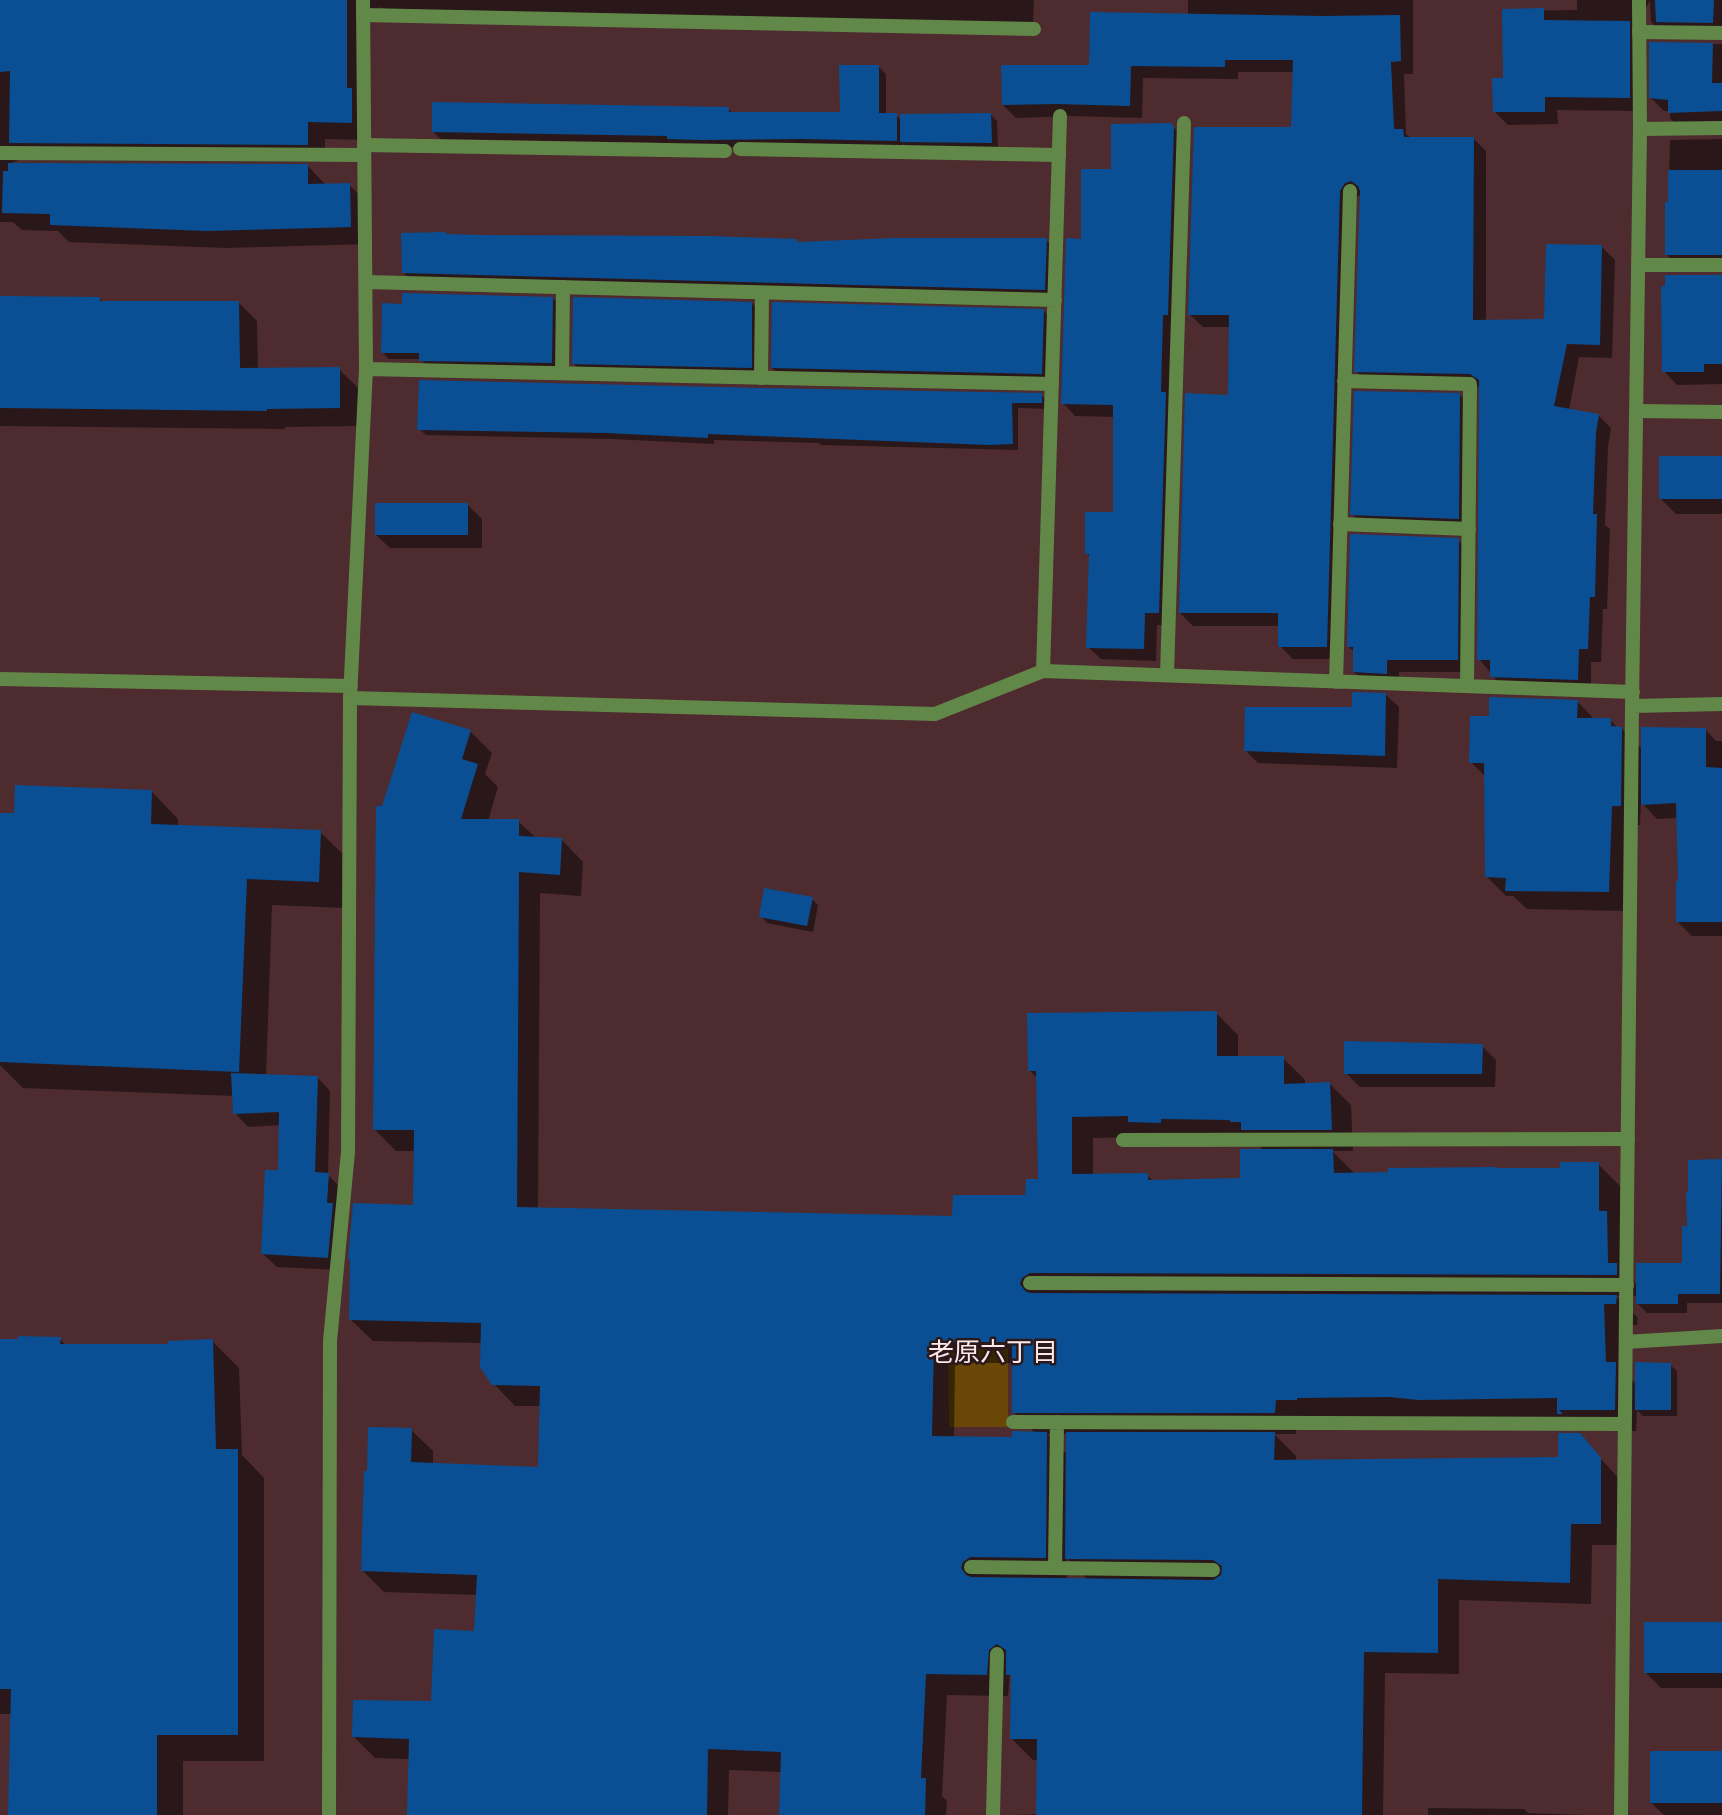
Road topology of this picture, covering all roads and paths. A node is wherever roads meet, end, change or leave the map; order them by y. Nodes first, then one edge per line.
1 (1639, 0) edge
2 (363, 8) edge
3 (1034, 29) dead end
4 (1639, 32) junction
5 (1722, 33) edge
6 (1060, 116) dead end
7 (1184, 123) dead end
8 (1722, 128) edge
9 (1640, 129) junction
10 (740, 149) dead end
11 (365, 150) junction
12 (725, 151) dead end
13 (0, 153) edge
14 (1059, 155) junction
15 (1350, 191) dead end
16 (1638, 265) junction
17 (1722, 265) edge
18 (366, 282) junction
19 (563, 287) junction
20 (762, 293) junction
21 (1055, 300) junction
22 (366, 369) junction
23 (562, 373) junction
24 (761, 378) junction
25 (1344, 381) junction
26 (1052, 384) junction
27 (1636, 411) junction
28 (1722, 412) edge
29 (1340, 524) junction
30 (1469, 528) junction
31 (1043, 671) junction
32 (1167, 675) junction
33 (0, 678) edge
34 (1336, 682) junction
35 (1467, 686) junction
36 (351, 692) junction
37 (1632, 699) junction
38 (1722, 704) edge
39 (1629, 1139) junction
40 (1123, 1140) dead end
41 (1030, 1283) dead end
42 (1627, 1285) junction
43 (1722, 1336) edge
44 (1626, 1342) junction
45 (1013, 1422) dead end
46 (1057, 1422) junction
47 (1625, 1424) junction
48 (971, 1567) dead end
49 (1055, 1568) junction
50 (1213, 1570) dead end
51 (998, 1654) dead end
52 (329, 1815) edge
53 (993, 1815) edge
54 (1621, 1815) edge

1 - 4 street
2 - 3 street
2 - 11 street
4 - 5 street
4 - 9 street
6 - 14 street
7 - 32 street
8 - 9 street
9 - 16 street
10 - 14 street
11 - 12 street
11 - 13 street
11 - 18 street
14 - 21 street
15 - 25 street
16 - 17 street
16 - 27 street
18 - 19 street
18 - 22 street
19 - 20 street
19 - 23 street
20 - 21 street
20 - 24 street
21 - 26 street
22 - 23 street
22 - 36 street
23 - 24 street
24 - 26 street
25 - 29 street
25 - 30 street
26 - 31 street
27 - 28 street
27 - 37 street
29 - 30 street
29 - 34 street
30 - 35 street
31 - 32 street
31 - 36 street
32 - 34 street
33 - 36 street
34 - 35 street
35 - 37 street
36 - 52 street
37 - 38 street
37 - 39 street
39 - 40 street
39 - 42 street
41 - 42 street
42 - 44 street
43 - 44 street
44 - 47 street
45 - 46 street
46 - 47 street
46 - 49 street
47 - 54 street
48 - 49 street
49 - 50 street
51 - 53 street

